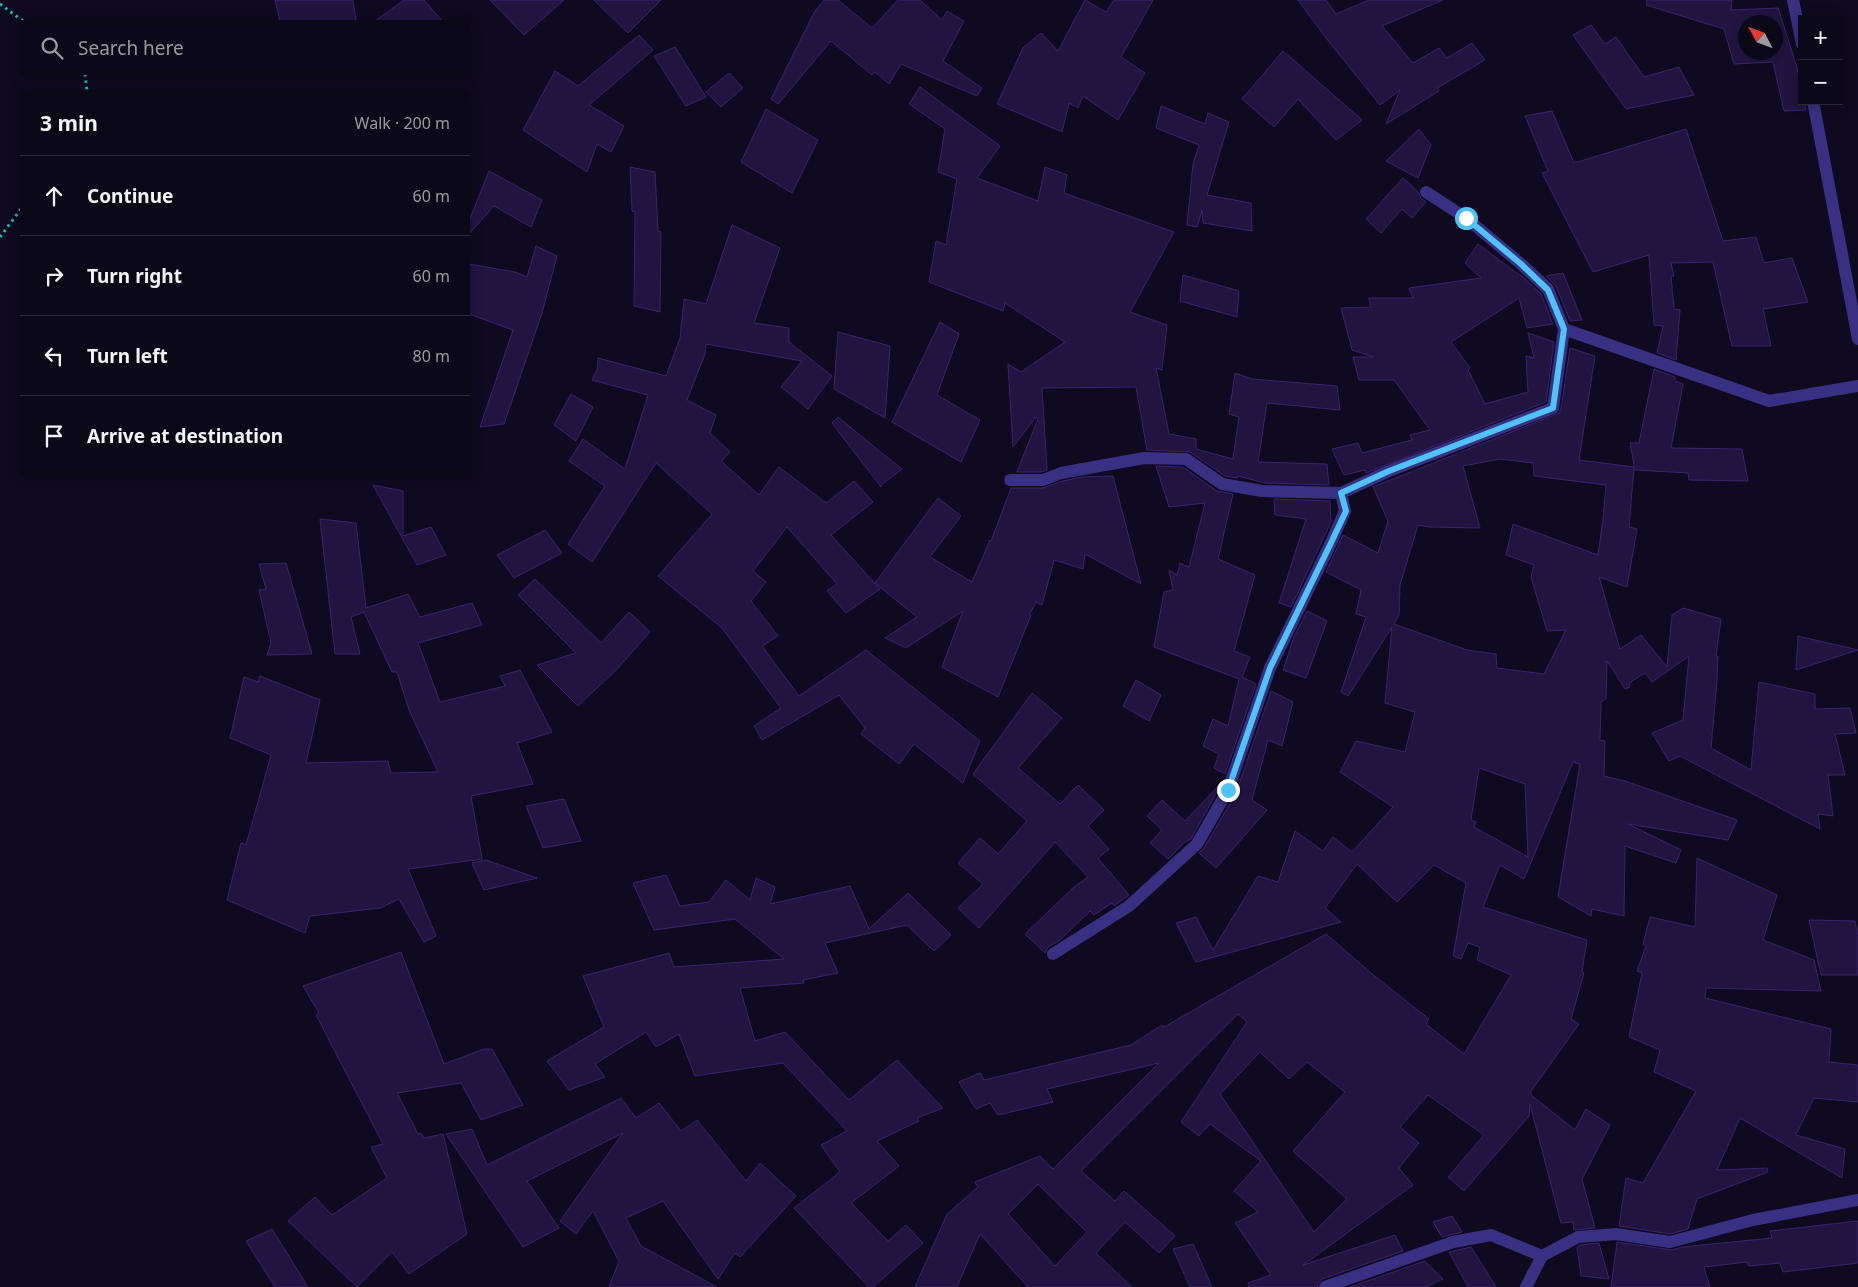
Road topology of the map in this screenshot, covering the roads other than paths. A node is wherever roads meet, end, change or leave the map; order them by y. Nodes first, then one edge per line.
1 (1793, 0) edge
2 (1798, 24) edge
3 (1814, 105) edge
4 (1426, 192) dead end
5 (1564, 329) junction
6 (1858, 339) edge
7 (1858, 386) edge
8 (1010, 480) dead end
9 (1341, 493) junction
10 (1053, 954) dead end
11 (1858, 1200) edge
12 (1542, 1256) junction
13 (1325, 1287) edge
14 (1526, 1287) edge

1 - 2 street
3 - 6 street
4 - 5 street
5 - 7 street
5 - 9 street
8 - 9 street
9 - 10 street
11 - 12 street
12 - 13 street
12 - 14 street

